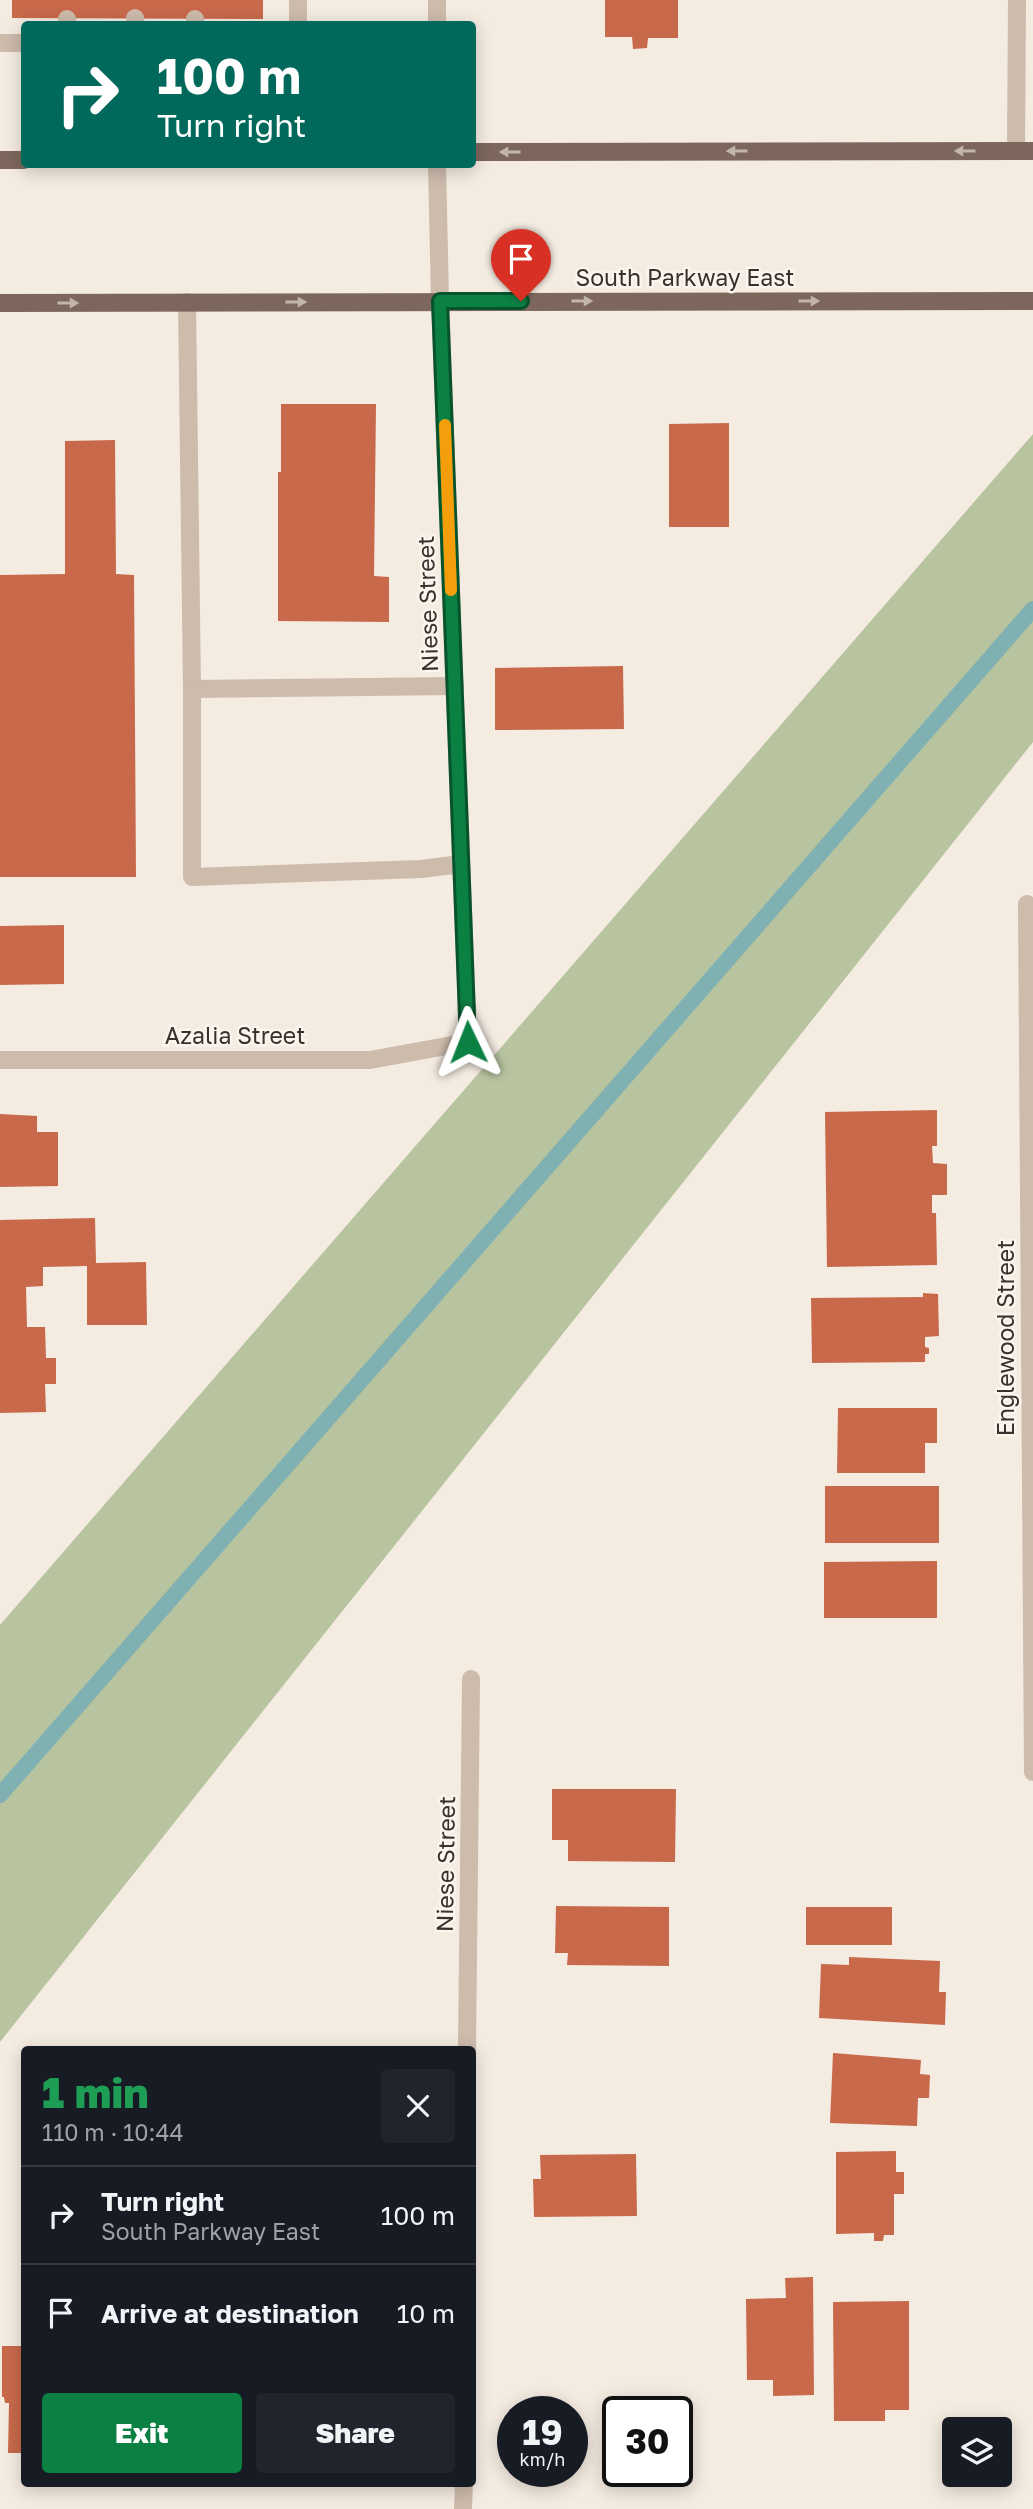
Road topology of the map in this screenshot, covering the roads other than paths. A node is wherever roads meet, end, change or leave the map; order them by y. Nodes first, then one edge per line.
1 (298, 0) edge
2 (437, 0) edge
3 (1017, 0) edge
4 (298, 21) edge
5 (437, 21) edge
6 (0, 43) edge
7 (21, 43) edge
8 (1025, 151) edge
9 (476, 152) edge
10 (0, 160) edge
11 (21, 160) edge
12 (437, 168) edge
13 (440, 301) junction
14 (1033, 301) edge
15 (187, 302) junction
16 (0, 303) edge
17 (455, 686) junction
18 (192, 689) junction
19 (461, 864) junction
20 (1027, 904) dead end
21 (468, 1042) joint
22 (0, 1060) edge
23 (471, 1679) dead end
24 (1033, 1772) edge
25 (467, 2046) edge
26 (464, 2487) edge
27 (463, 2509) edge

1 - 4 street
2 - 5 street
3 - 8 street
6 - 7 street
8 -> 9 main road
10 - 11 main road
12 - 13 street, Niese Street
13 -> 14 main road, South Parkway East
15 -> 13 main road, South Parkway East
13 - 17 street, Niese Street
16 -> 15 main road, South Parkway East
15 - 18 street
17 - 18 street
17 - 19 street, Niese Street
18 - 19 street
19 - 21 street, Niese Street
20 - 24 street, Englewood Street
21 - 22 street, Azalia Street
23 - 25 street, Niese Street
26 - 27 street

